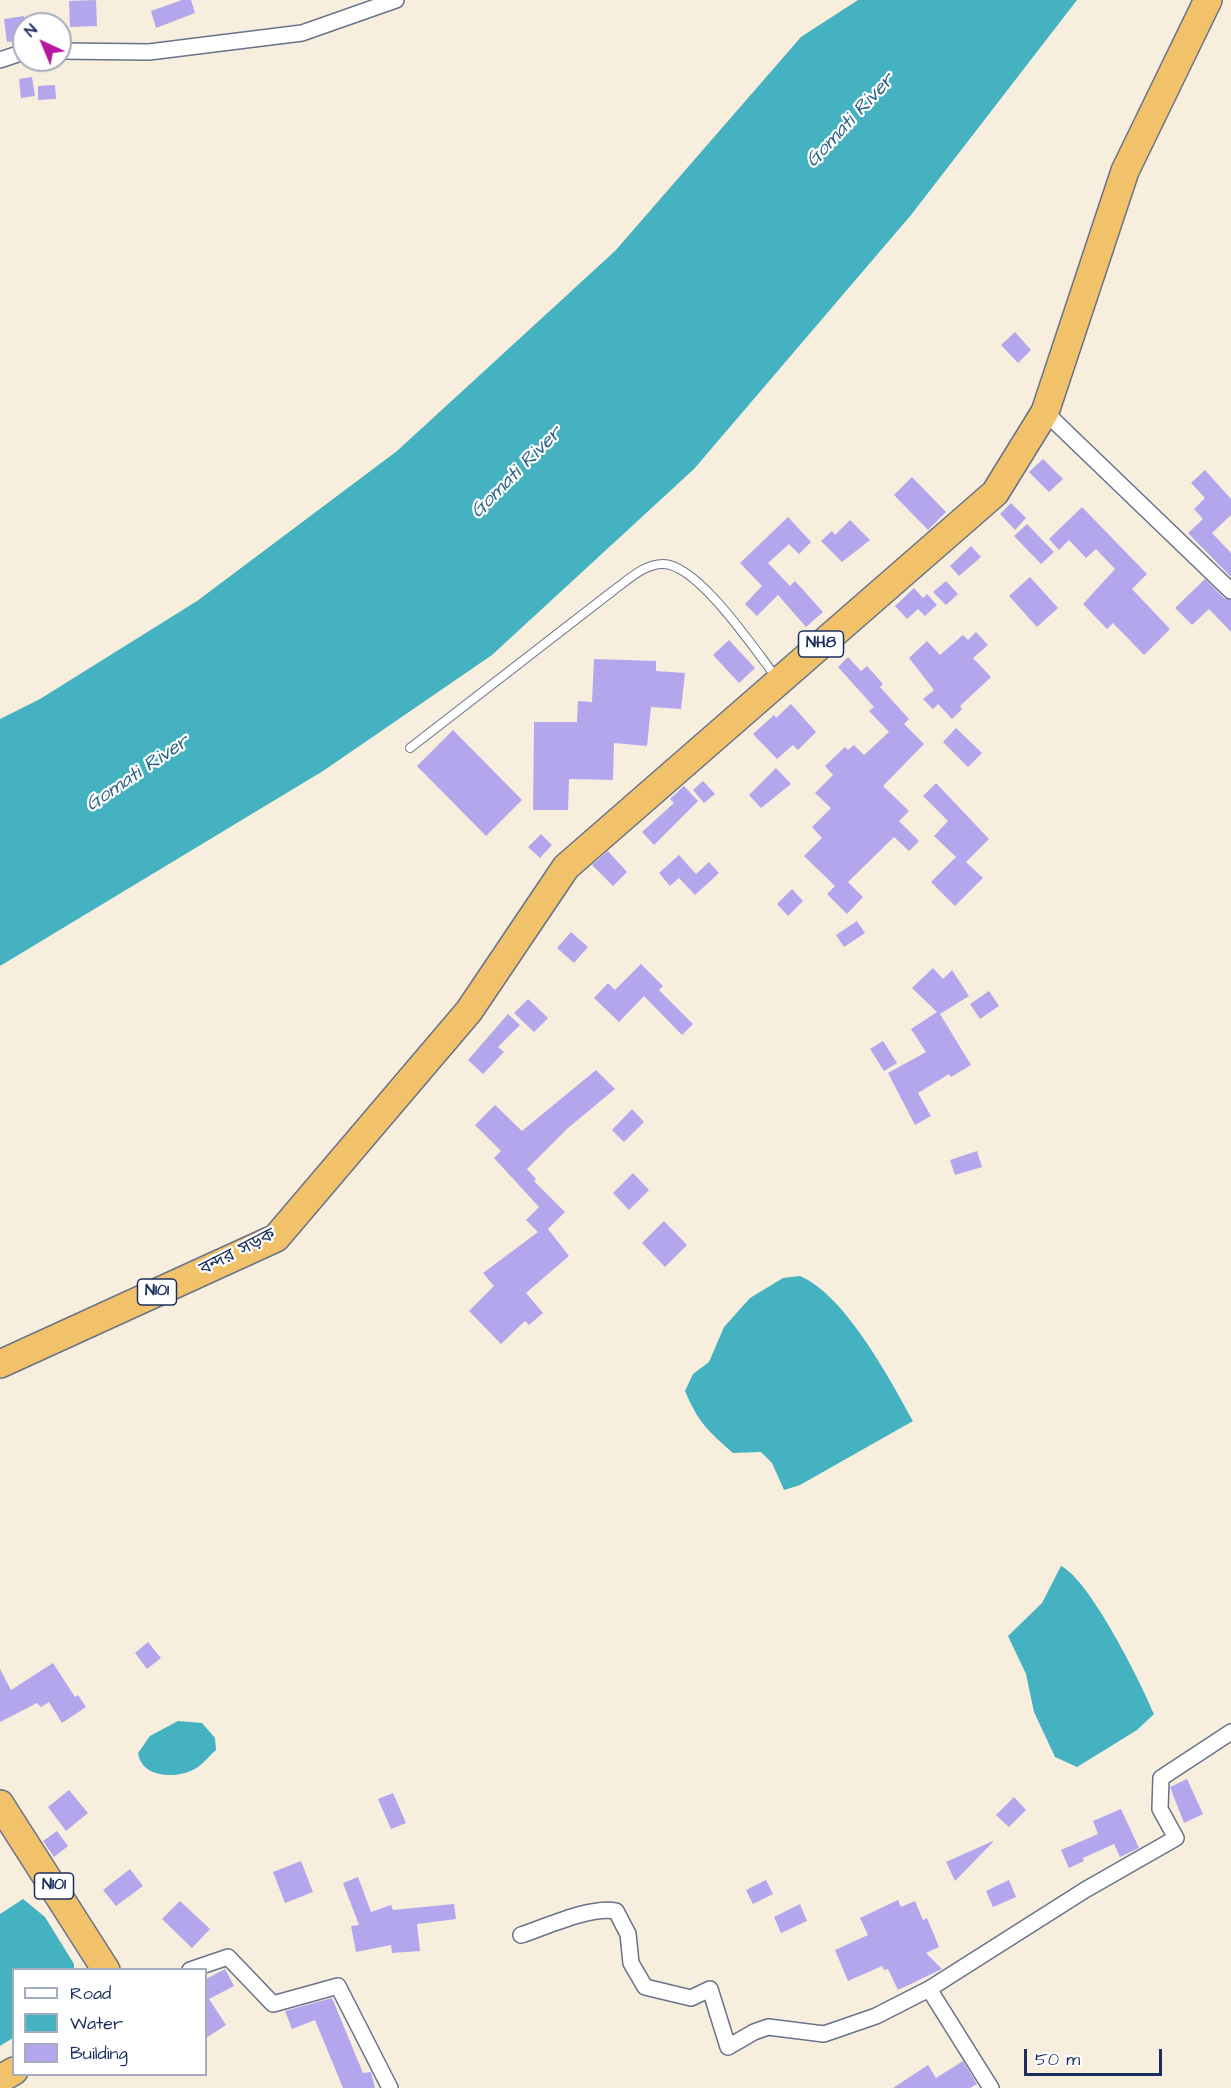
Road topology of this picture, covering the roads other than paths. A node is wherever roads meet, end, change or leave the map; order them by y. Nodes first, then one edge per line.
1 (396, 0) edge
2 (1208, 0) edge
3 (72, 51) edge
4 (1046, 412) junction
5 (1231, 591) edge
6 (779, 681) junction
7 (410, 748) dead end
8 (304, 1207) joint
9 (0, 1364) edge
10 (1231, 1732) edge
11 (0, 1804) edge
12 (521, 1935) dead end
13 (105, 1968) edge
14 (196, 1968) edge
15 (929, 1989) junction
16 (390, 2088) edge
17 (991, 2088) edge

1 - 3 street
2 - 4 highway, NH8
4 - 5 street
4 - 6 highway, NH8
6 - 7 lane
6 - 8 highway, NH8
8 - 9 highway, বন্দর সড়ক / N101
10 - 15 street
11 - 13 highway, N101
12 - 15 street
14 - 16 street
15 - 17 street

